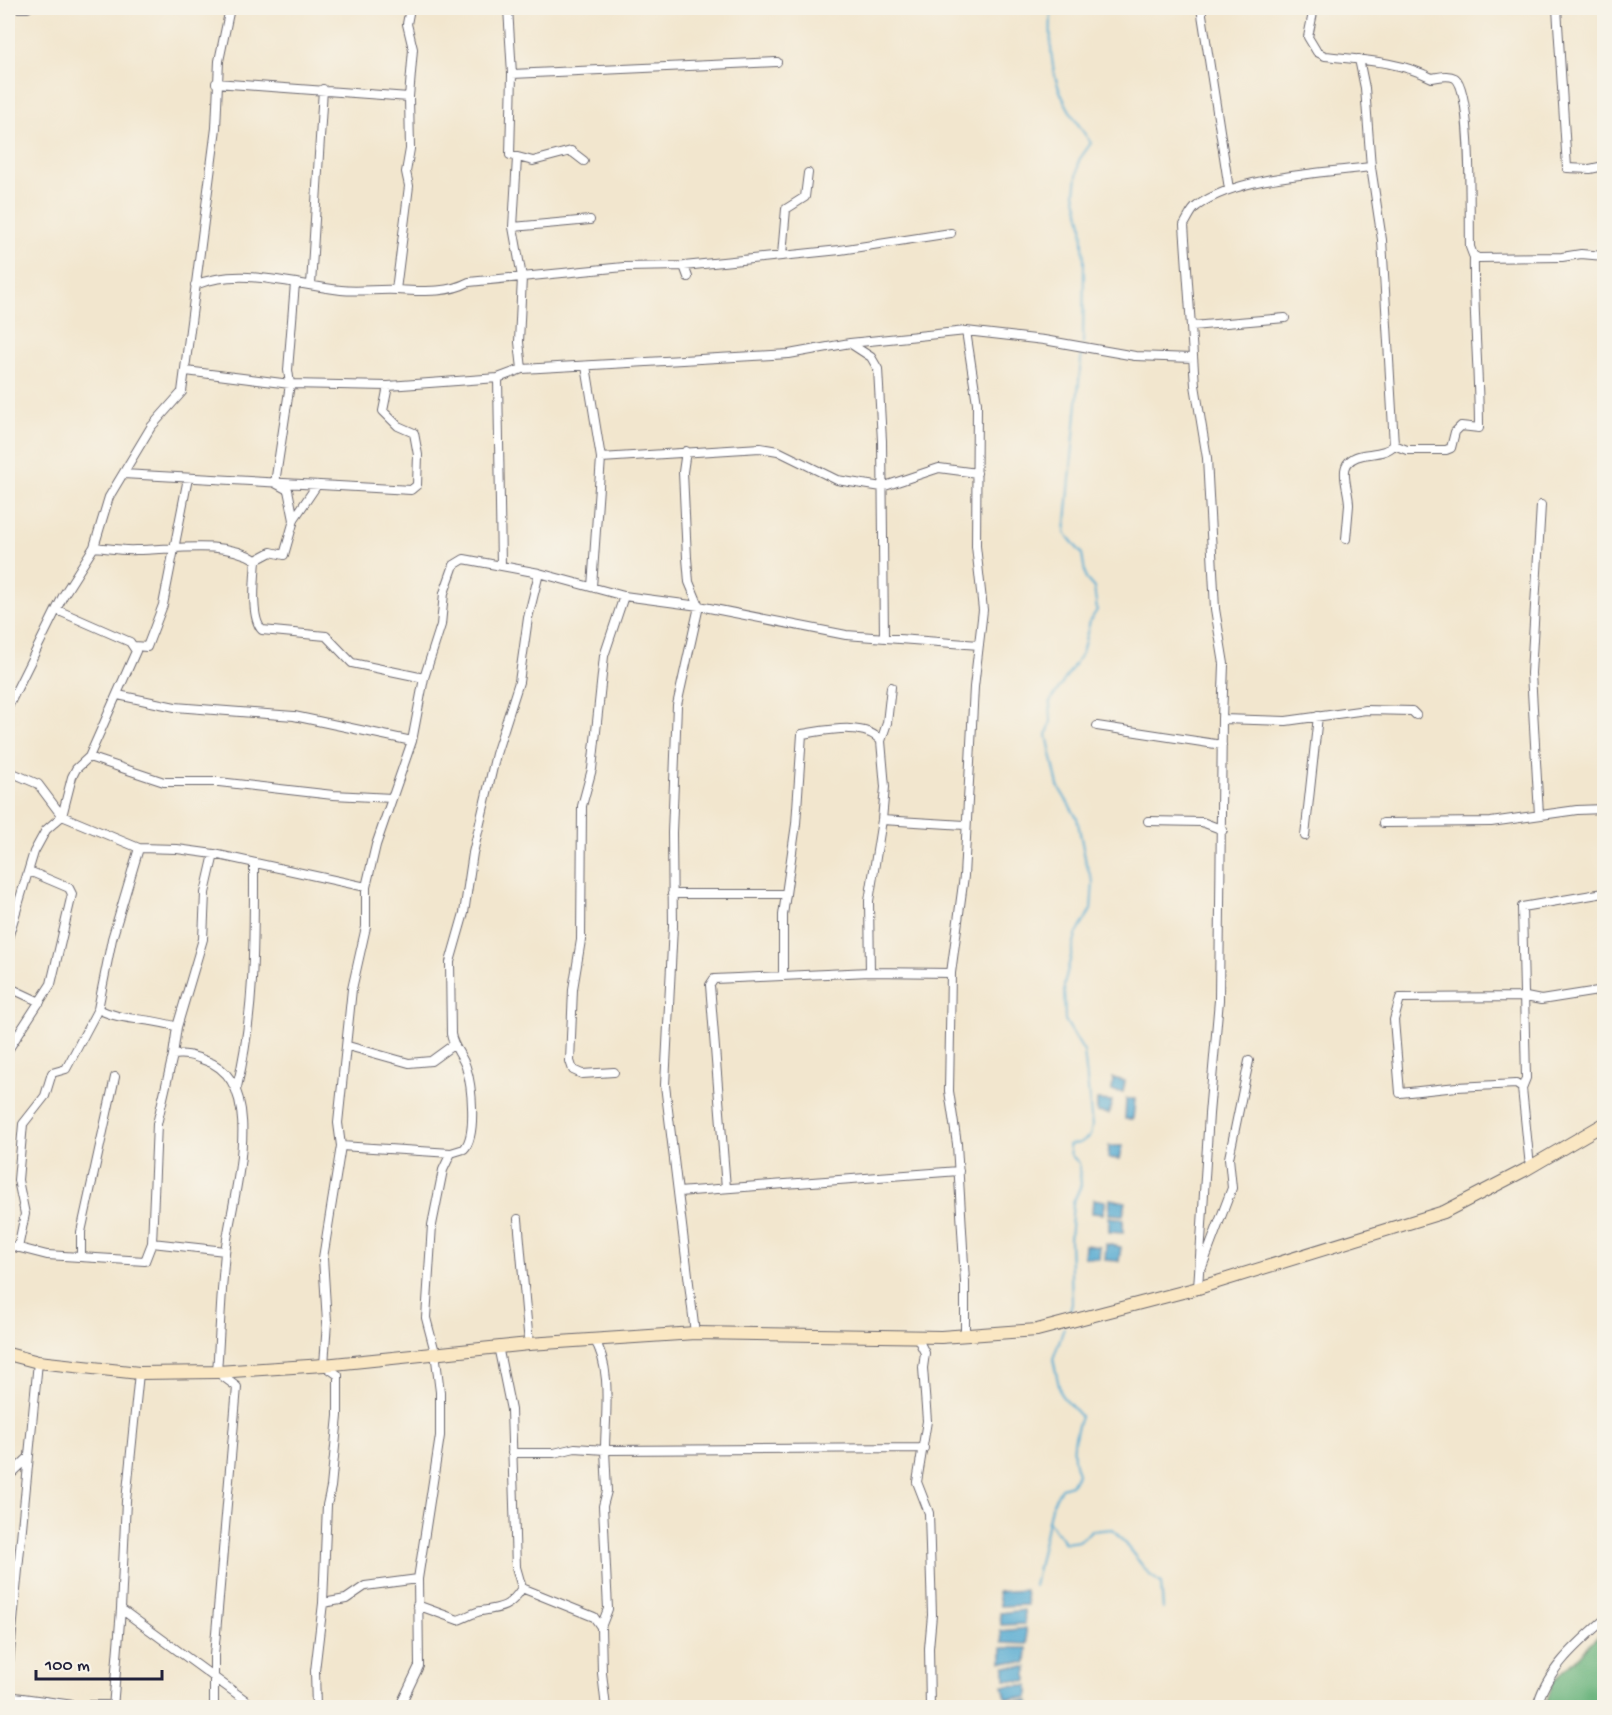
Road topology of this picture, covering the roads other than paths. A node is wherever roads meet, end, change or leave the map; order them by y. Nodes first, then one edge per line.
1 (11, 8) edge
2 (28, 8) edge
3 (231, 8) edge
4 (410, 8) edge
5 (508, 8) edge
6 (1201, 8) edge
7 (1314, 8) edge
8 (1557, 8) edge
9 (1359, 59) junction
10 (777, 62) dead end
11 (512, 74) junction
12 (216, 82) junction
13 (323, 89) junction
14 (409, 97) junction
15 (517, 158) junction
16 (584, 161) dead end
17 (1371, 166) junction
18 (1605, 166) edge
19 (808, 172) dead end
20 (1229, 189) junction
21 (590, 220) dead end
22 (513, 227) junction
23 (951, 233) dead end
24 (782, 255) junction
25 (1474, 256) junction
26 (1605, 256) edge
27 (684, 266) junction
28 (522, 277) junction
29 (688, 277) dead end
30 (295, 283) junction
31 (195, 285) junction
32 (311, 285) junction
33 (396, 290) junction
34 (1285, 318) dead end
35 (1192, 326) junction
36 (966, 331) junction
37 (850, 343) junction
38 (1193, 358) junction
39 (586, 366) junction
40 (522, 369) junction
41 (186, 371) junction
42 (498, 378) junction
43 (290, 384) junction
44 (388, 386) junction
45 (1394, 445) junction
46 (686, 451) junction
47 (601, 458) junction
48 (977, 473) junction
49 (123, 474) junction
50 (188, 478) junction
51 (275, 483) junction
52 (317, 485) junction
53 (882, 487) junction
54 (1541, 505) dead end
55 (294, 520) junction
56 (1346, 539) dead end
57 (94, 546) junction
58 (173, 548) junction
59 (256, 560) junction
60 (501, 566) junction
61 (539, 573) junction
62 (592, 587) junction
63 (624, 596) junction
64 (699, 606) junction
65 (57, 610) junction
66 (884, 636) junction
67 (979, 645) junction
68 (134, 646) junction
69 (424, 678) junction
70 (891, 687) dead end
71 (118, 695) junction
72 (8, 707) edge
73 (1416, 715) dead end
74 (1318, 716) junction
75 (1222, 720) junction
76 (1097, 726) dead end
77 (412, 741) junction
78 (881, 741) junction
79 (1222, 745) junction
80 (89, 757) junction
81 (8, 771) edge
82 (392, 798) junction
83 (1605, 809) edge
84 (1539, 815) junction
85 (62, 816) junction
86 (882, 820) junction
87 (1148, 821) dead end
88 (1383, 823) dead end
89 (965, 825) junction
90 (1223, 830) junction
91 (1305, 836) dead end
92 (139, 848) junction
93 (214, 854) junction
94 (254, 863) junction
95 (29, 872) junction
96 (366, 887) junction
97 (1605, 893) edge
98 (672, 894) junction
99 (786, 894) junction
100 (8, 938) edge
101 (870, 972) junction
102 (951, 973) junction
103 (783, 974) junction
104 (8, 987) edge
105 (1605, 990) edge
106 (1526, 997) junction
107 (40, 1002) junction
108 (98, 1009) junction
109 (177, 1027) junction
110 (453, 1045) junction
111 (348, 1046) junction
112 (8, 1050) edge
113 (173, 1055) junction
114 (1249, 1061) dead end
115 (614, 1072) dead end
116 (115, 1077) dead end
117 (237, 1087) junction
118 (1522, 1088) junction
119 (1605, 1124) edge
120 (341, 1146) junction
121 (451, 1153) junction
122 (1530, 1167) junction
123 (958, 1171) junction
124 (726, 1188) junction
125 (678, 1192) junction
126 (518, 1219) dead end
127 (152, 1243) junction
128 (8, 1245) edge
129 (18, 1248) junction
130 (225, 1251) junction
131 (81, 1256) junction
132 (1199, 1273) junction
133 (1198, 1288) junction
134 (695, 1333) junction
135 (964, 1336) junction
136 (917, 1337) junction
137 (941, 1337) junction
138 (594, 1340) junction
139 (530, 1344) junction
140 (498, 1346) junction
141 (435, 1352) junction
142 (925, 1353) junction
143 (8, 1354) edge
144 (38, 1362) junction
145 (324, 1365) junction
146 (217, 1372) junction
147 (140, 1373) junction
148 (924, 1448) junction
149 (605, 1450) junction
150 (512, 1453) junction
151 (27, 1459) junction
152 (8, 1477) edge
153 (418, 1580) junction
154 (522, 1588) junction
155 (323, 1603) junction
156 (11, 1604) edge
157 (417, 1605) junction
158 (121, 1609) junction
159 (1605, 1620) edge
160 (601, 1627) junction
161 (8, 1672) edge
162 (214, 1678) junction
163 (8, 1696) edge
164 (111, 1707) edge
165 (214, 1707) edge
166 (256, 1707) edge
167 (316, 1707) edge
168 (399, 1707) edge
169 (606, 1707) edge
170 (930, 1707) edge
171 (1537, 1707) edge

1 - 2 street
3 - 12 street
4 - 14 street
5 - 11 street
6 - 20 street
7 - 9 street
8 - 18 street
9 - 17 street
9 - 25 street
10 - 11 street
11 - 15 street
12 - 13 street
12 - 31 street
13 - 14 street
13 - 32 street
14 - 33 street
15 - 16 street
15 - 22 street
17 - 20 street
17 - 45 street
19 - 24 street
20 - 35 street
21 - 22 street
22 - 28 street
23 - 24 street
24 - 27 street
25 - 26 street
25 - 45 street
27 - 28 street
27 - 29 street
28 - 33 street
28 - 40 street
30 - 31 street
30 - 32 street
30 - 43 street
31 - 41 street
32 - 33 street
34 - 35 street
35 - 38 street
36 - 37 street
36 - 38 street
36 - 48 street
37 - 39 street
37 - 53 street
38 - 75 street
39 - 40 street
39 - 47 street
40 - 42 street
41 - 43 street
41 - 49 street
42 - 44 street
42 - 60 street
43 - 44 street
43 - 51 street
44 - 52 street
45 - 56 street
46 - 47 street
46 - 53 street
46 - 64 street
47 - 62 street
48 - 53 street
48 - 67 street
49 - 50 street
49 - 57 street
50 - 51 street
50 - 58 street
51 - 52 street
51 - 55 street
52 - 55 street
53 - 66 street
54 - 84 street
55 - 59 street
57 - 58 street
57 - 65 street
58 - 59 street
58 - 68 street
59 - 69 street
60 - 61 street
60 - 69 street
61 - 62 street
61 - 110 street
62 - 63 street
63 - 64 street
63 - 115 street
64 - 66 street
64 - 98 street
65 - 68 street
65 - 72 street
66 - 67 street
67 - 89 street
68 - 71 street
69 - 77 street
70 - 78 street
71 - 77 street
71 - 80 street
73 - 74 street
74 - 75 street
74 - 91 street
75 - 79 street
76 - 79 street
77 - 82 street
78 - 86 street
78 - 99 street
79 - 90 street
80 - 82 street
80 - 85 street
81 - 85 street
82 - 96 street
83 - 84 street
84 - 88 street
85 - 92 street
85 - 95 street
86 - 89 street
86 - 101 street
87 - 90 street
89 - 102 street
90 - 132 street
92 - 93 street
92 - 108 street
93 - 94 street
93 - 109 street
94 - 96 street
94 - 117 street
95 - 100 street
95 - 107 street
96 - 111 street
97 - 106 street
98 - 99 street
98 - 125 street
99 - 103 street
101 - 102 street
101 - 103 street
102 - 123 street
103 - 124 street
104 - 107 street
105 - 106 street
106 - 118 street
106 - 118 street
107 - 112 street
108 - 109 street
108 - 129 street
109 - 113 street
110 - 111 street
110 - 121 street
111 - 120 street
113 - 117 street
113 - 127 street
114 - 132 street
116 - 131 street
117 - 130 street
118 - 122 street
119 - 122 main road
120 - 121 street
120 - 145 street
121 - 141 street
122 - 133 main road
123 - 124 street
123 - 135 street
124 - 125 street
125 - 134 street
126 - 139 street
127 - 130 street
127 - 131 street
128 - 129 street
129 - 131 street
130 - 146 street
132 - 133 street
133 - 135 main road
134 - 136 main road
134 - 138 main road
135 - 137 main road
136 - 137 main road
136 - 142 street
137 - 142 street
138 - 139 main road
138 - 149 street
139 - 140 main road
140 - 141 main road
140 - 150 street
141 - 145 main road
141 - 153 street
142 - 148 street
143 - 144 main road
144 - 147 main road
144 - 151 street
145 - 146 main road
145 - 155 street
146 - 147 main road
146 - 162 street
147 - 158 street
148 - 149 street
148 - 170 street
149 - 150 street
149 - 160 street
150 - 154 street
151 - 152 street
151 - 156 street
153 - 155 street
153 - 157 street
154 - 157 street
154 - 160 street
155 - 167 street
156 - 161 street
157 - 168 street
158 - 162 street
158 - 164 street
159 - 171 street
160 - 169 street
162 - 165 street
162 - 166 street
163 - 164 street

